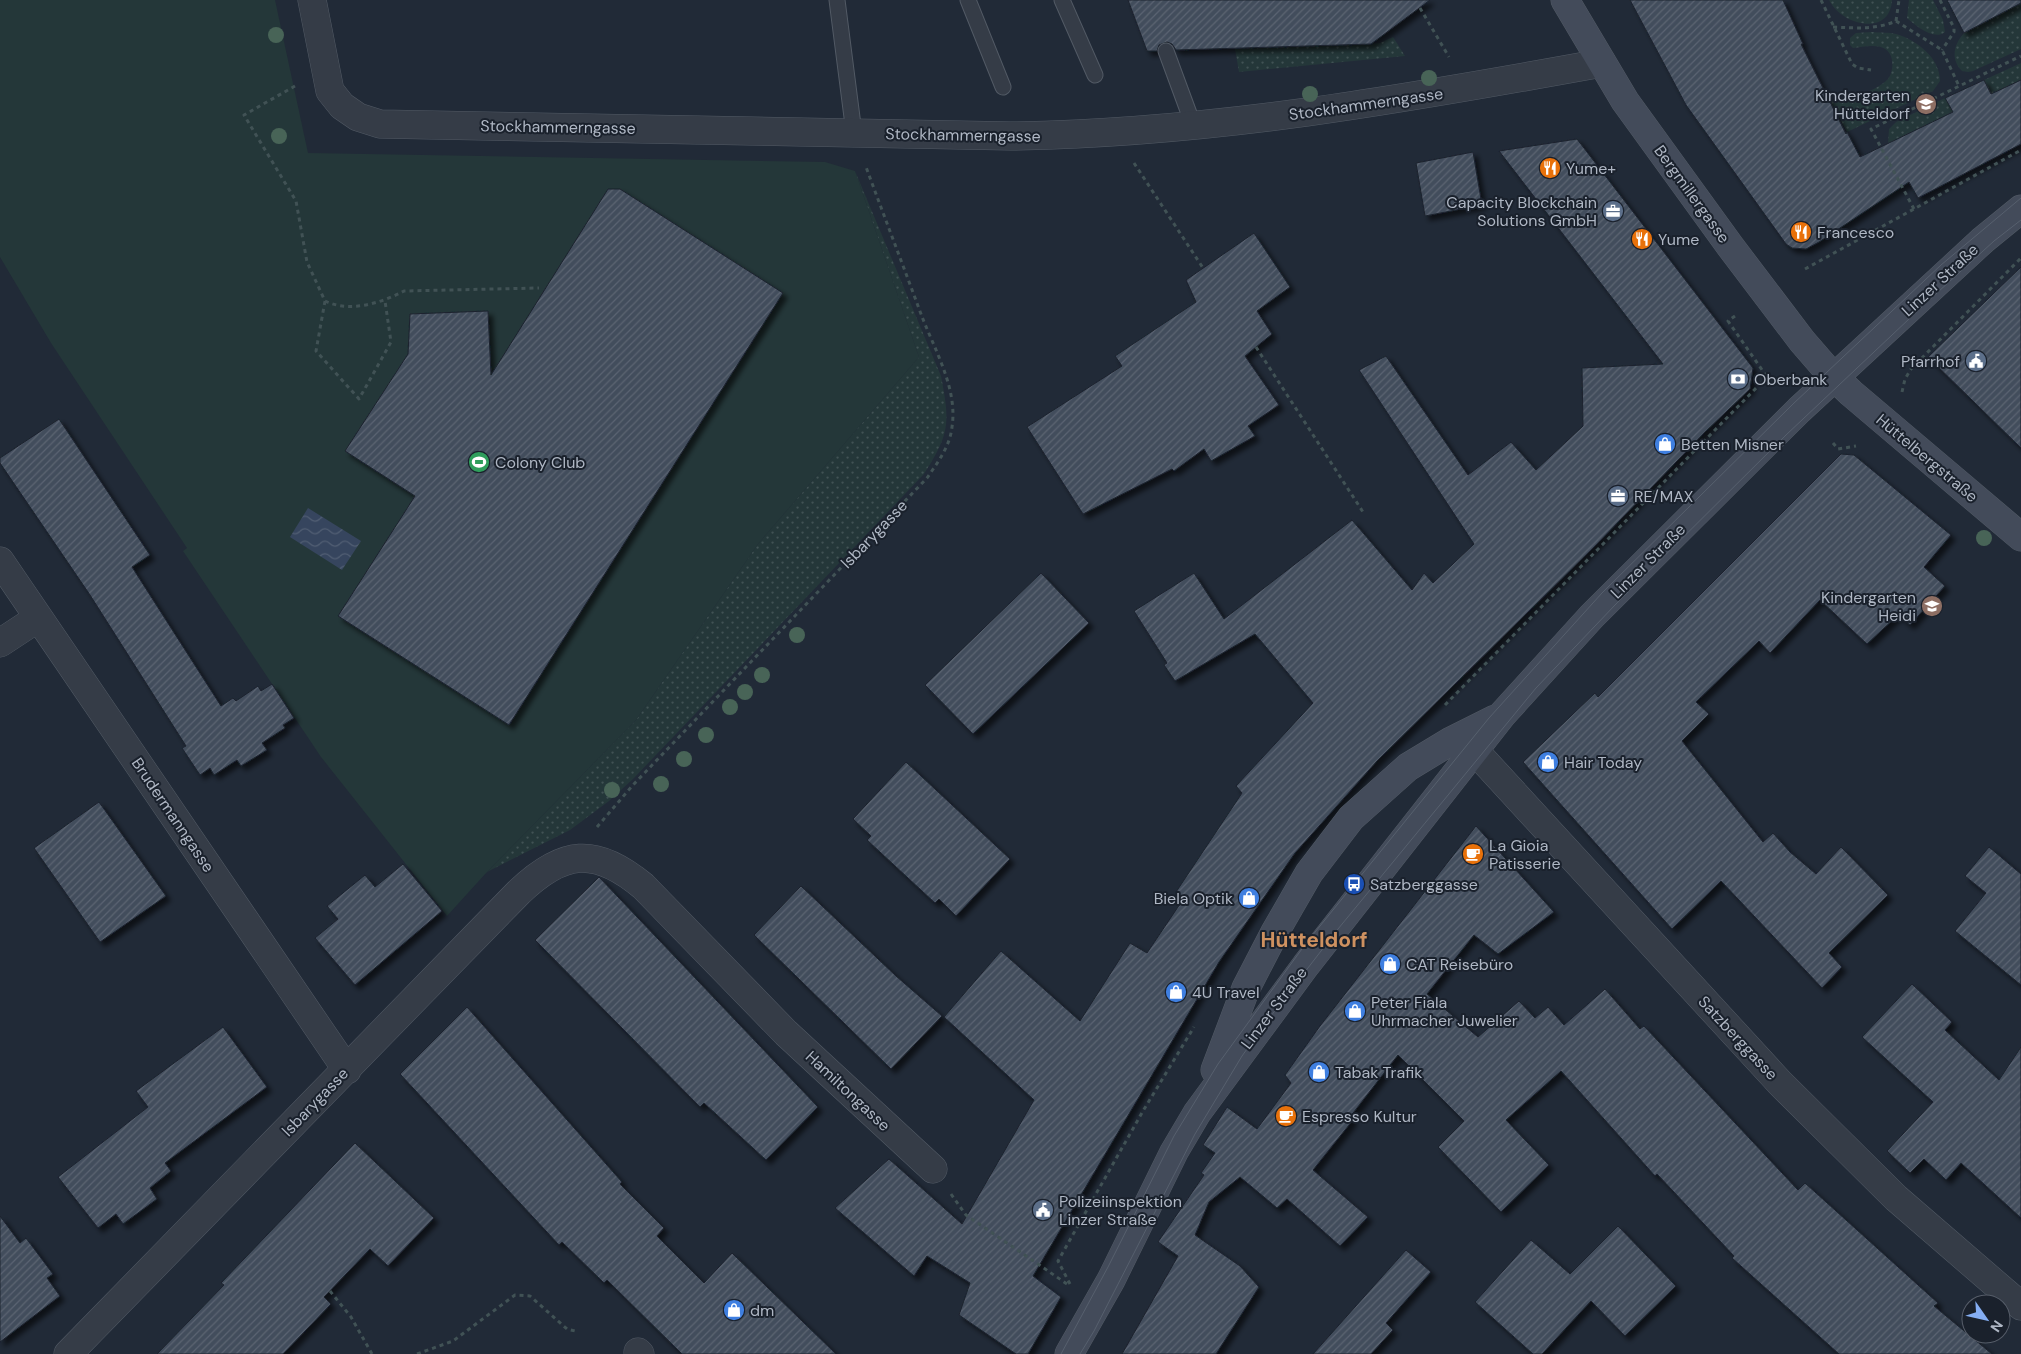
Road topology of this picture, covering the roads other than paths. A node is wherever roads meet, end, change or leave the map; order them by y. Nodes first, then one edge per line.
1 (312, 0) edge
2 (837, 0) edge
3 (968, 0) edge
4 (1062, 0) edge
5 (1565, 0) edge
6 (1166, 51) dead end
7 (1602, 64) junction
8 (1095, 75) dead end
9 (1003, 87) dead end
10 (1194, 127) junction
11 (854, 133) junction
12 (2021, 209) edge
13 (1834, 377) junction
14 (2021, 537) edge
15 (0, 560) edge
16 (38, 618) junction
17 (0, 643) edge
18 (1502, 715) junction
19 (1475, 751) junction
20 (609, 862) joint
21 (346, 1070) junction
22 (1197, 1113) junction
23 (933, 1169) road end
24 (2021, 1306) edge
25 (68, 1354) edge
26 (1069, 1354) edge

1 - 11 street, Stockhammerngasse
2 - 11 lane
3 - 9 lane
4 - 8 lane
5 - 7 main road, Bergmillergasse
6 - 10 lane
7 - 10 street, Stockhammerngasse
7 - 13 main road, Bergmillergasse
10 - 11 street, Stockhammerngasse
12 - 13 main road, Linzer Straße
13 - 14 main road, Hüttelbergstraße
13 - 18 main road, Linzer Straße
15 - 16 street, Brudermanngasse
16 - 17 street
16 - 21 street, Brudermanngasse
18 - 19 main road, Linzer Straße
18 - 22 main road, Linzer Straße
19 - 22 main road, Linzer Straße
19 - 24 street, Satzberggasse
20 - 21 street, Isbarygasse
20 - 23 street, Hamiltongasse
21 - 25 street, Isbarygasse
22 - 26 main road, Linzer Straße

